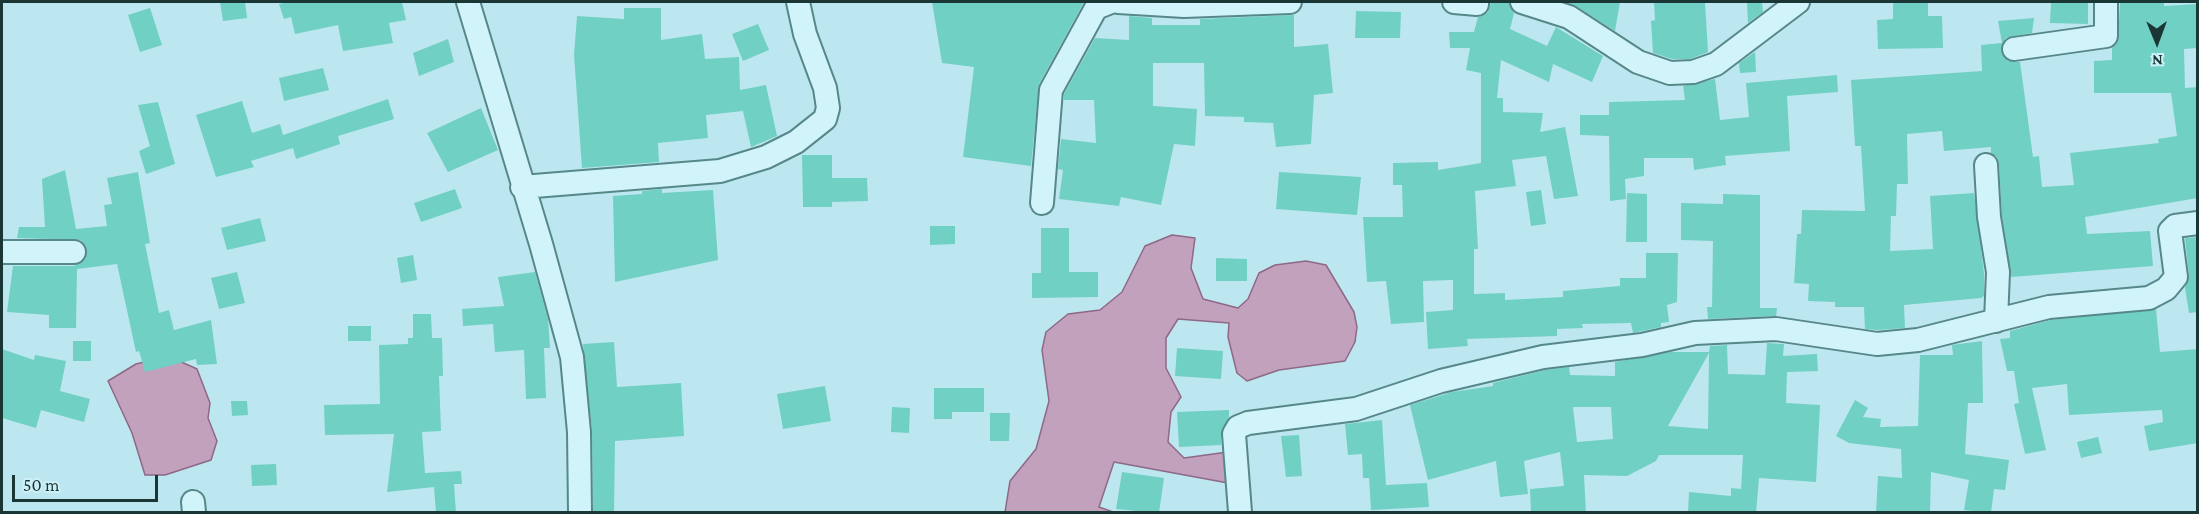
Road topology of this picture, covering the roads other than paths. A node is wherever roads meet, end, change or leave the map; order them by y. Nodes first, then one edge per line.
1 (468, 2) edge
2 (798, 2) edge
3 (1111, 2) edge
4 (1118, 2) edge
5 (1290, 2) edge
6 (1454, 2) edge
7 (1477, 2) edge
8 (1522, 2) edge
9 (1798, 2) edge
10 (2106, 2) edge
11 (1185, 4) edge
12 (2014, 49) dead end
13 (1986, 165) dead end
14 (522, 187) junction
15 (1042, 203) dead end
16 (2198, 223) edge
17 (2, 252) edge
18 (74, 252) dead end
19 (1996, 321) junction
20 (580, 513) edge
21 (1240, 513) edge

1 - 14 street
2 - 14 street
3 - 15 street
4 - 11 street
5 - 11 street
6 - 7 street
8 - 9 street
10 - 12 street
13 - 19 street
14 - 20 street
16 - 19 street
17 - 18 street
19 - 21 street

